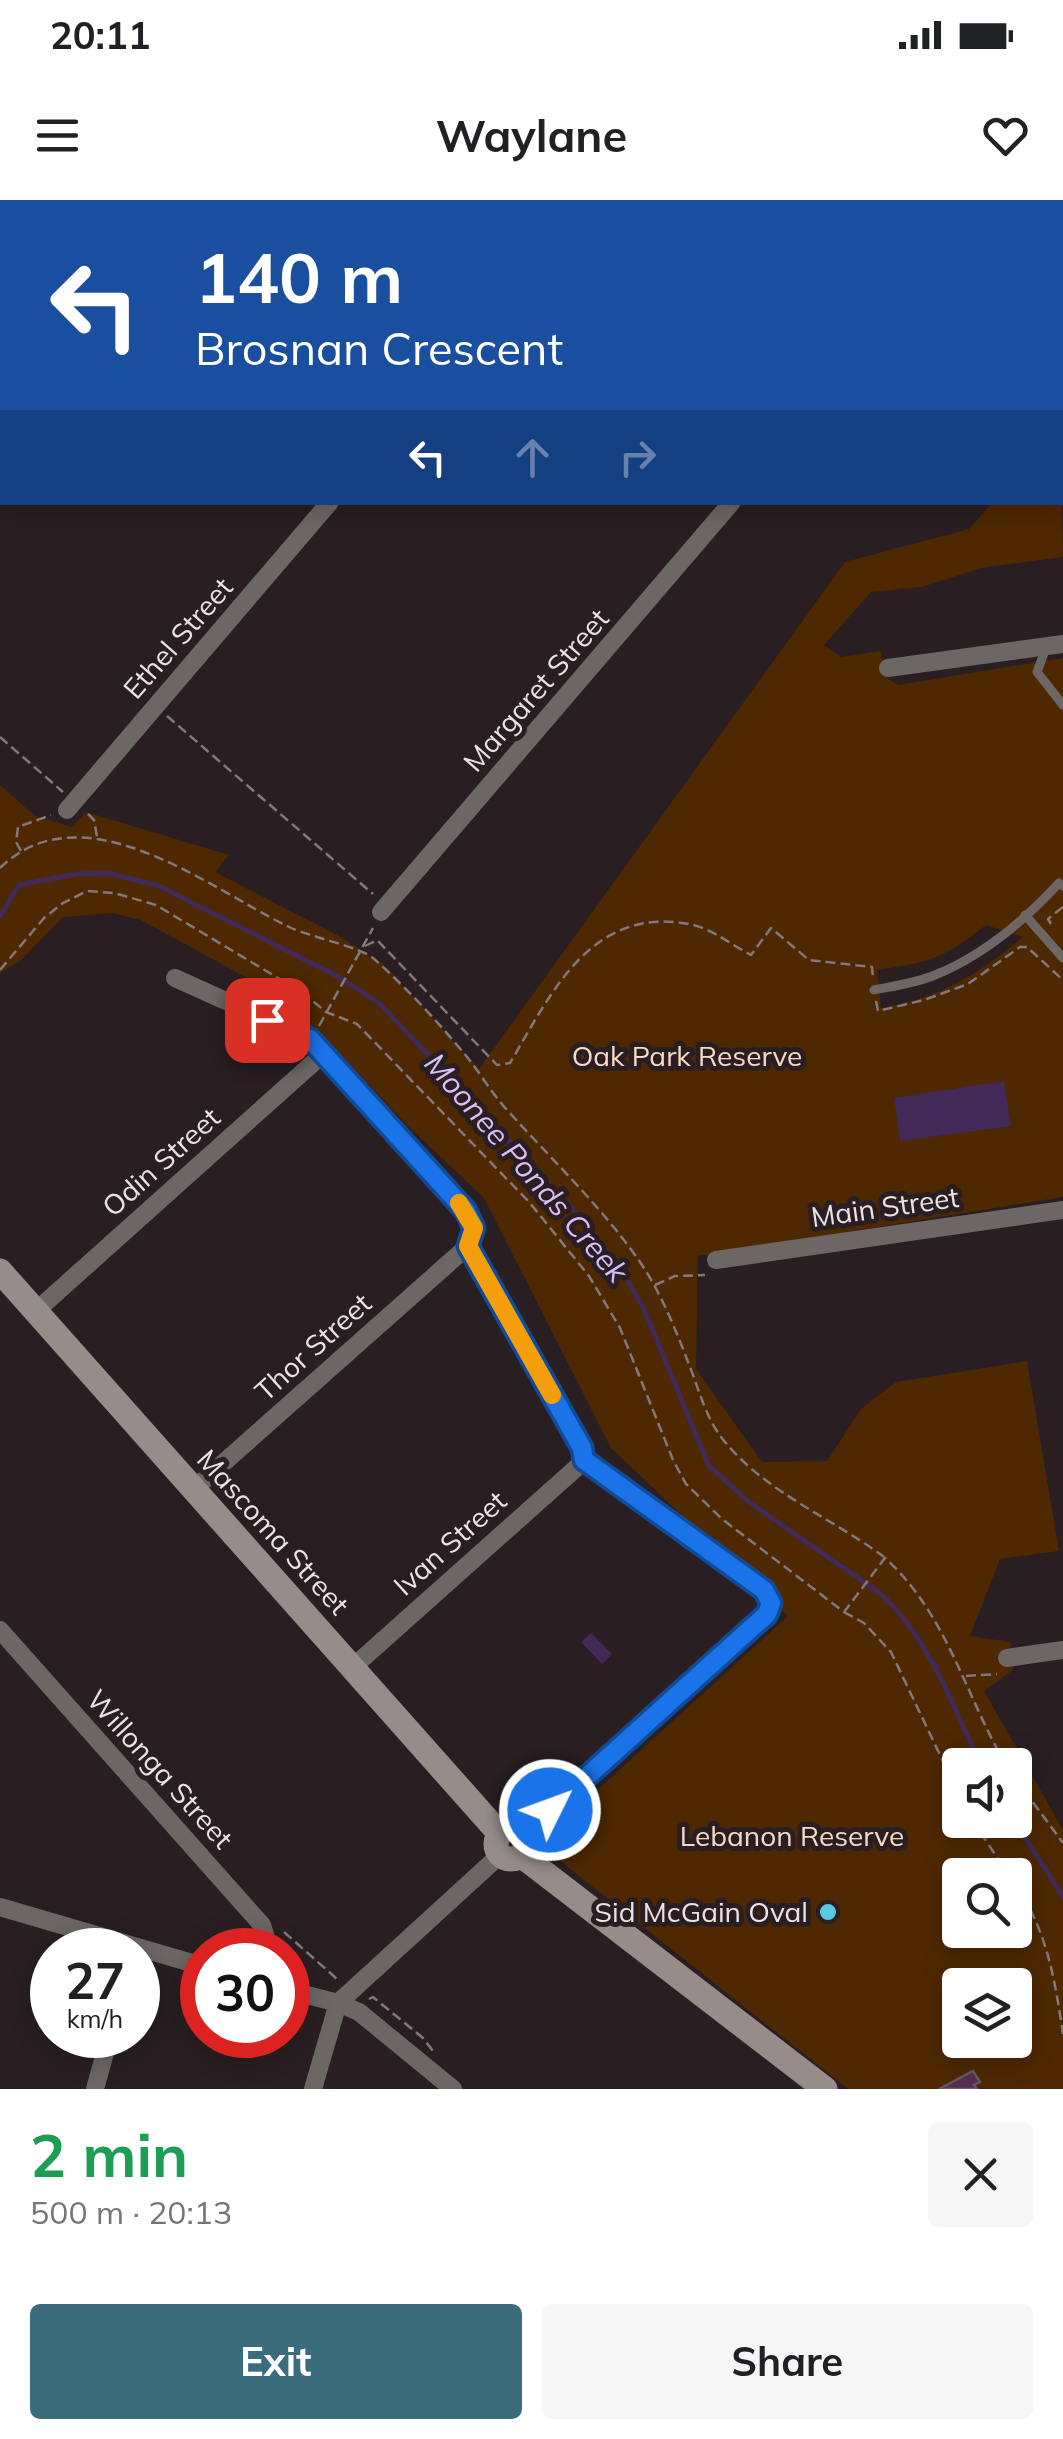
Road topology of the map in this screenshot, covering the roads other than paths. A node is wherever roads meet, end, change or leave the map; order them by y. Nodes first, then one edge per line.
1 (327, 505) edge
2 (729, 505) edge
3 (1055, 645) edge
4 (888, 668) dead end
5 (1063, 706) edge
6 (71, 806) road end
7 (1062, 881) edge
8 (384, 909) road end
9 (1026, 915) junction
10 (1063, 958) edge
11 (175, 978) dead end
12 (874, 990) road end
13 (323, 1054) junction
14 (1063, 1210) edge
15 (468, 1246) junction
16 (714, 1267) road end
17 (0, 1271) edge
18 (36, 1311) junction
19 (584, 1460) junction
20 (194, 1489) junction
21 (0, 1630) edge
22 (1063, 1650) edge
23 (1003, 1666) road end
24 (353, 1667) junction
25 (511, 1844) junction
26 (0, 1907) edge
27 (68, 1928) edge
28 (263, 1928) edge
29 (310, 1996) edge
30 (338, 2003) junction
31 (104, 2058) edge
32 (95, 2089) edge
33 (313, 2089) edge
34 (453, 2089) edge
35 (826, 2089) edge

1 - 6 street, Ethel Street
2 - 8 street, Margaret Street
3 - 4 street
3 - 5 lane
7 - 9 lane
9 - 10 lane
9 - 12 lane
11 - 13 street
13 - 15 street
13 - 18 street, Odin Street
14 - 16 street, Main Street
15 - 19 street
15 - 20 street, Thor Street
17 - 18 main road, Mascoma Street
18 - 20 main road, Mascoma Street
19 - 24 street, Ivan Street
19 - 25 street
20 - 24 main road, Mascoma Street
21 - 28 street, Willonga Street
22 - 23 street
24 - 25 main road, Mascoma Street
25 - 30 street
25 - 35 main road, Mascoma Street
26 - 27 street
29 - 30 street
30 - 33 street
30 - 34 street
31 - 32 street

